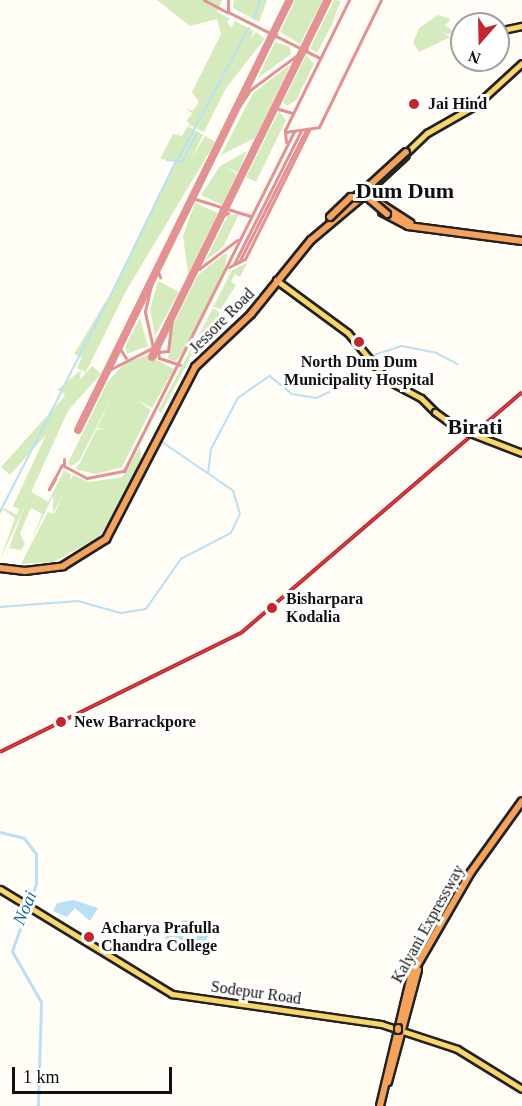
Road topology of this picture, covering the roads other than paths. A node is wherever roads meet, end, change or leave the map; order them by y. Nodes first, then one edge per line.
1 (522, 64) edge
2 (408, 150) junction
3 (381, 204) dead end
4 (342, 210) junction
5 (399, 224) junction
6 (436, 228) junction
7 (468, 231) junction
8 (315, 234) junction
9 (522, 240) edge
10 (276, 281) junction
11 (522, 453) edge
12 (0, 567) edge
13 (522, 803) edge
14 (0, 889) edge
15 (415, 974) junction
16 (399, 1029) junction
17 (522, 1089) edge
18 (381, 1106) edge

1 - 2 main road
1 - 4 main road
2 - 5 highway, bridge
2 - 8 main road
3 - 6 highway
4 - 5 highway
4 - 10 highway
5 - 7 highway
6 - 7 highway
6 - 8 highway, bridge
7 - 9 highway
8 - 10 highway
10 - 11 main road, bridge
10 - 12 highway
13 - 15 highway, Kalyani Expressway
14 - 16 main road, Sodepur Road
15 - 16 highway, Kalyani Expressway
15 - 16 highway
16 - 17 main road, Sodepur Road
16 - 18 highway

